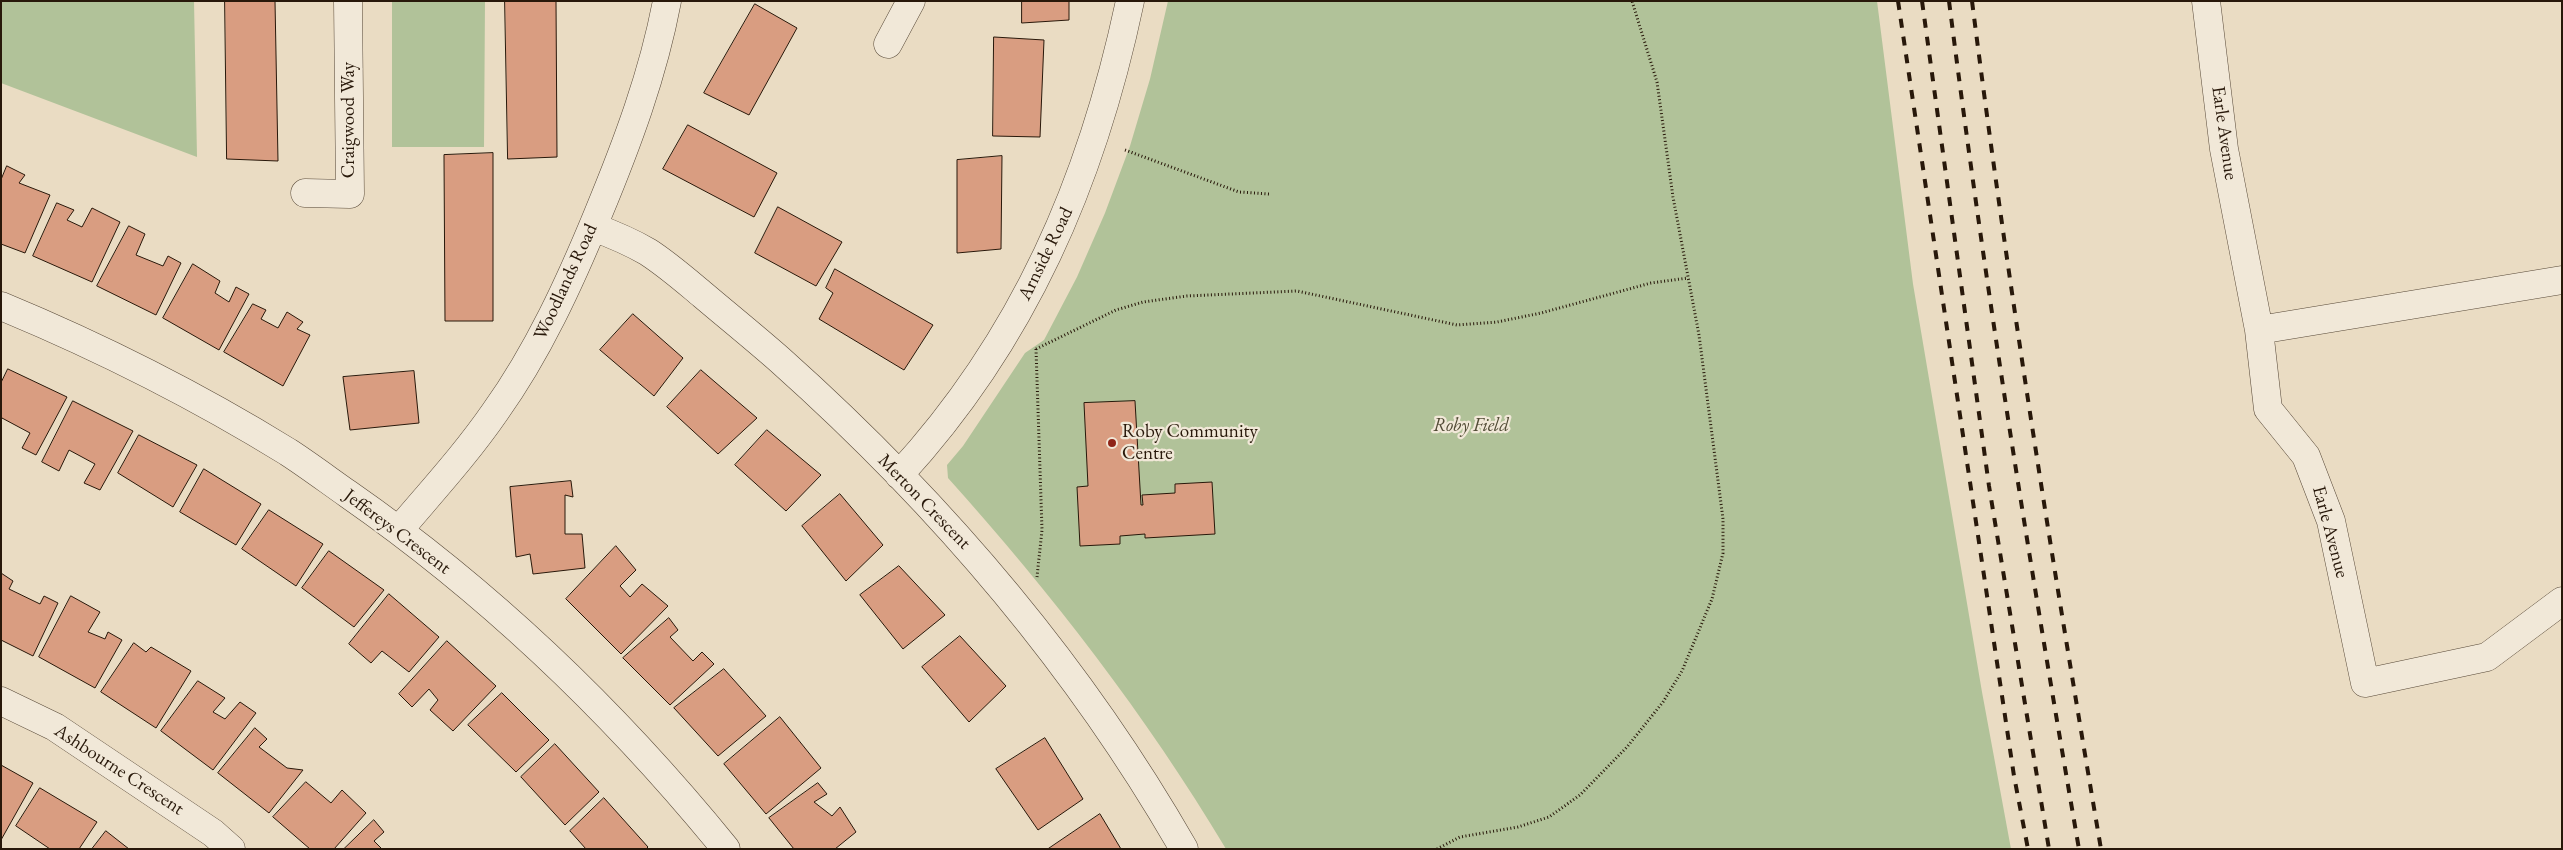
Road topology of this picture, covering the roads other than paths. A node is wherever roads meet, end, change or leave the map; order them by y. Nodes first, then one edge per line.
1 (348, 1) edge
2 (667, 1) edge
3 (911, 1) edge
4 (1130, 1) edge
5 (2206, 1) edge
6 (888, 44) dead end
7 (305, 193) dead end
8 (593, 227) junction
9 (2562, 280) edge
10 (1, 306) edge
11 (2260, 330) junction
12 (899, 475) junction
13 (399, 530) junction
14 (2562, 602) edge
15 (1, 701) edge
16 (231, 849) edge
17 (726, 849) edge
18 (1184, 849) edge

1 - 7 street, Craigwood Way
2 - 8 street, Woodlands Road
3 - 6 street
4 - 12 street, Arnside Road
5 - 11 street, Earle Avenue
8 - 12 street, Merton Crescent
8 - 13 street, Woodlands Road
9 - 11 street
10 - 13 street, Jeffereys Crescent
11 - 14 street, Earle Avenue
12 - 18 street, Merton Crescent
13 - 17 street, Jeffereys Crescent
15 - 16 street, Ashbourne Crescent

